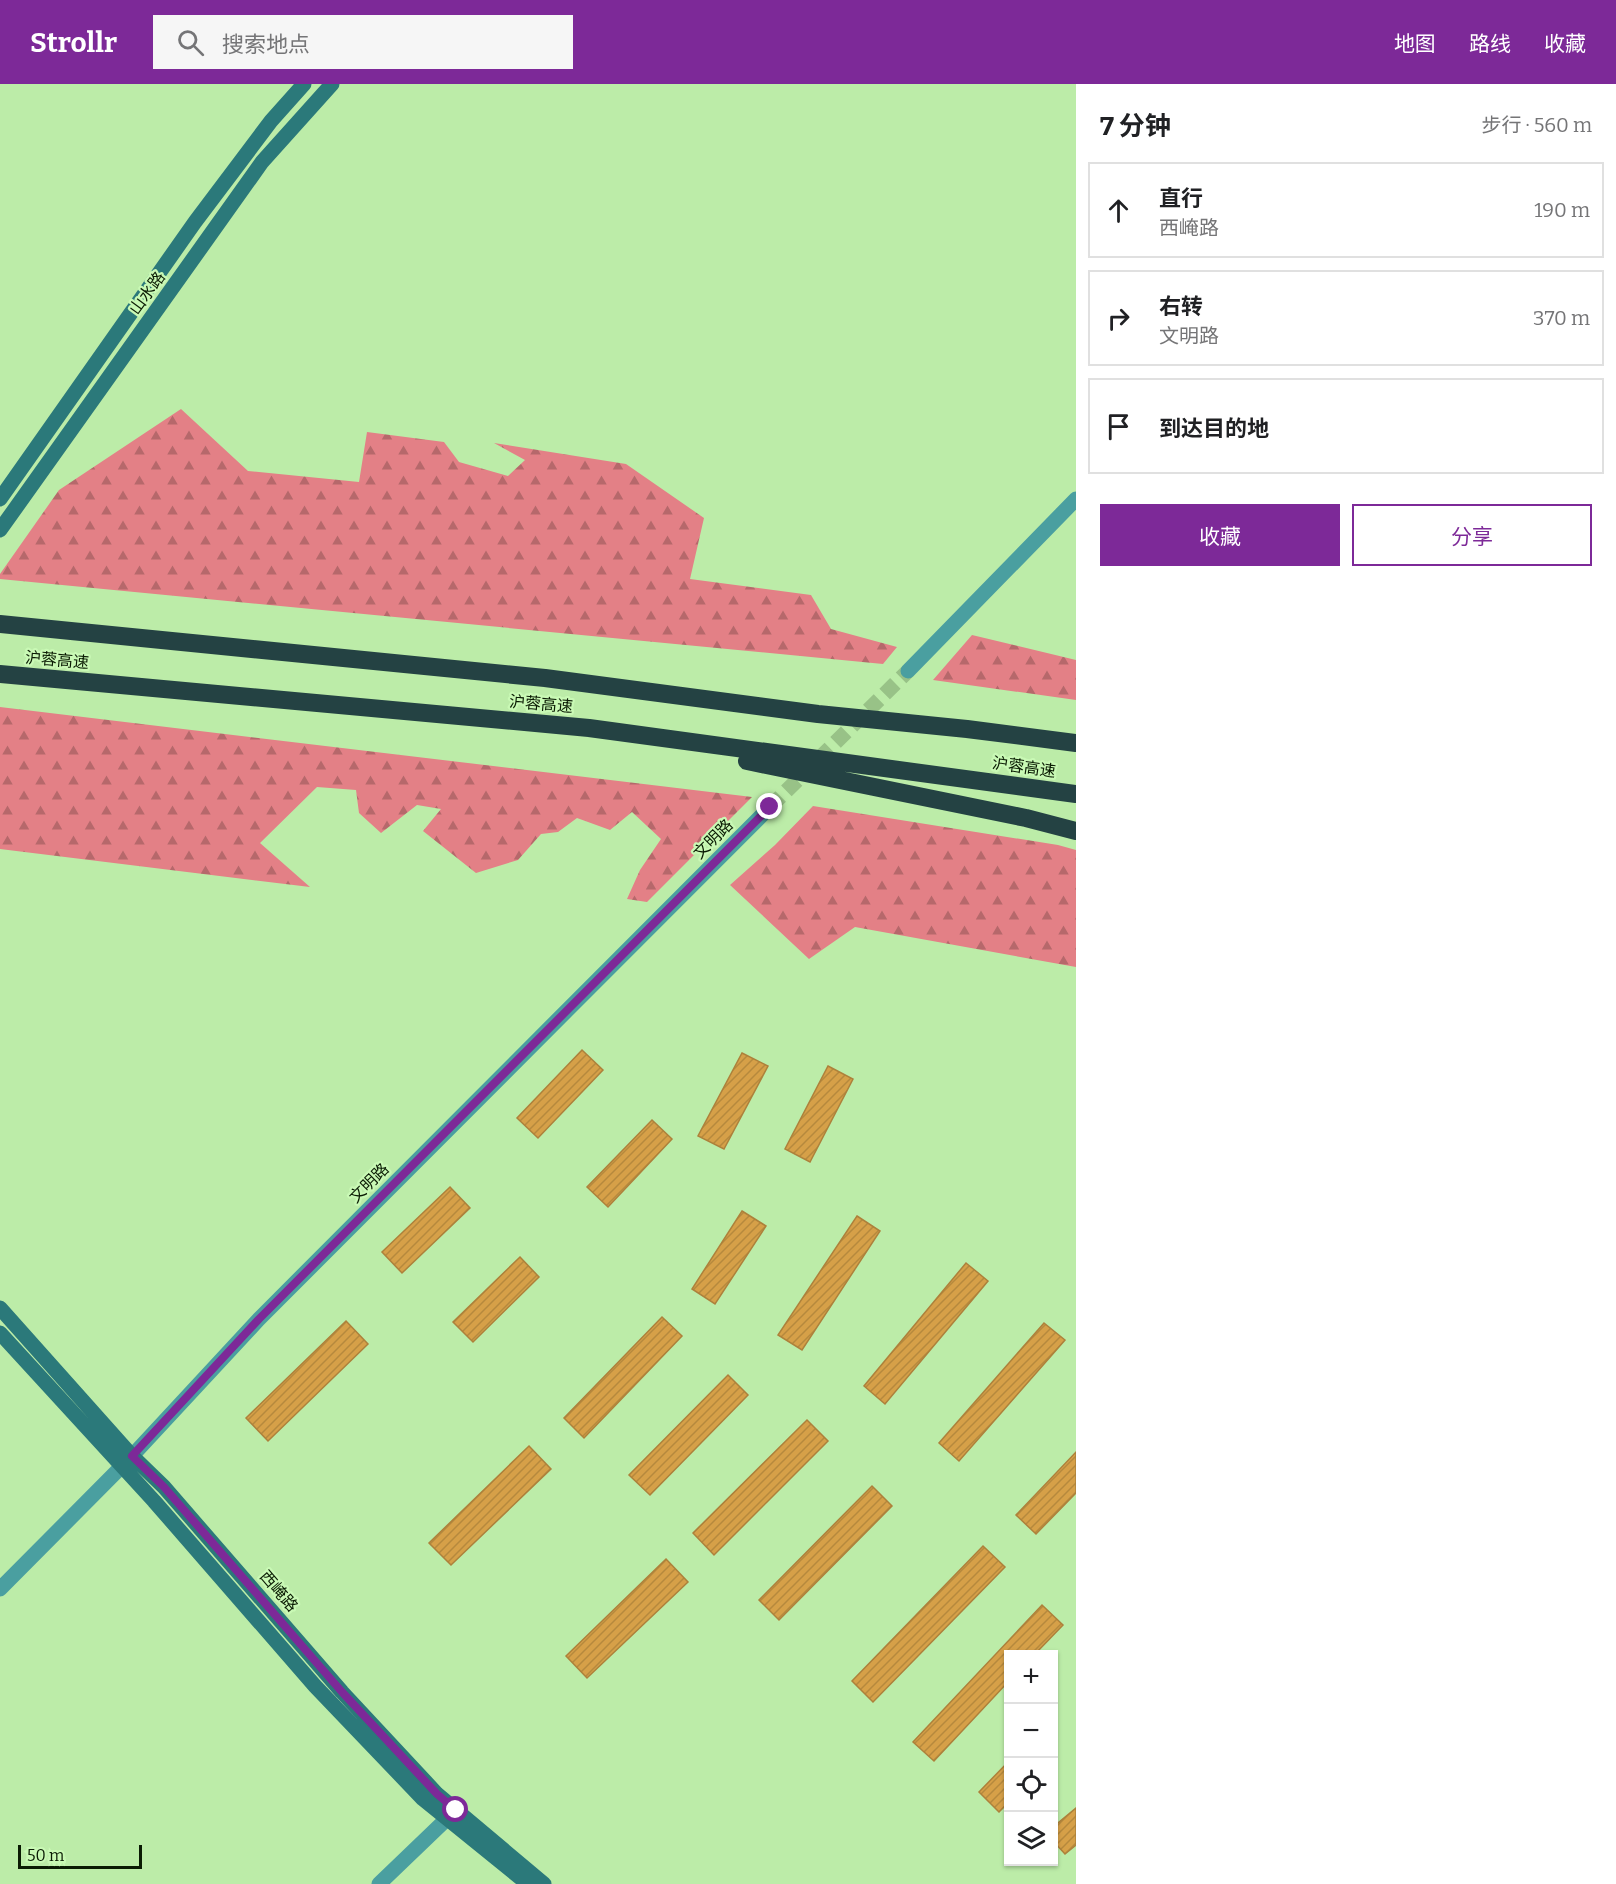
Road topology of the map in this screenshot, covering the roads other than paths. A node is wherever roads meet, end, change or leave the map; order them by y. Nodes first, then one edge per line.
1 (304, 84) edge
2 (332, 84) edge
3 (0, 499) edge
4 (1076, 499) edge
5 (0, 530) edge
6 (0, 624) edge
7 (908, 671) tunnel mouth
8 (0, 674) edge
9 (589, 728) junction
10 (1076, 742) edge
11 (1076, 794) edge
12 (770, 807) tunnel mouth
13 (1076, 831) edge
14 (0, 1308) edge
15 (0, 1333) edge
16 (126, 1461) junction
17 (0, 1589) edge
18 (451, 1814) junction
19 (379, 1884) edge
20 (528, 1884) edge
21 (544, 1884) edge

1 - 3 street, 山水路
2 - 5 street, 山水路
4 - 7 street
6 - 10 highway, 沪蓉高速
8 - 9 highway, 沪蓉高速
9 - 11 highway, 沪蓉高速
9 - 13 highway
12 - 16 street, 文明路
14 - 16 street
15 - 16 street
16 - 17 street, 文明路
16 - 18 street
18 - 19 street
18 - 20 street
18 - 21 street

